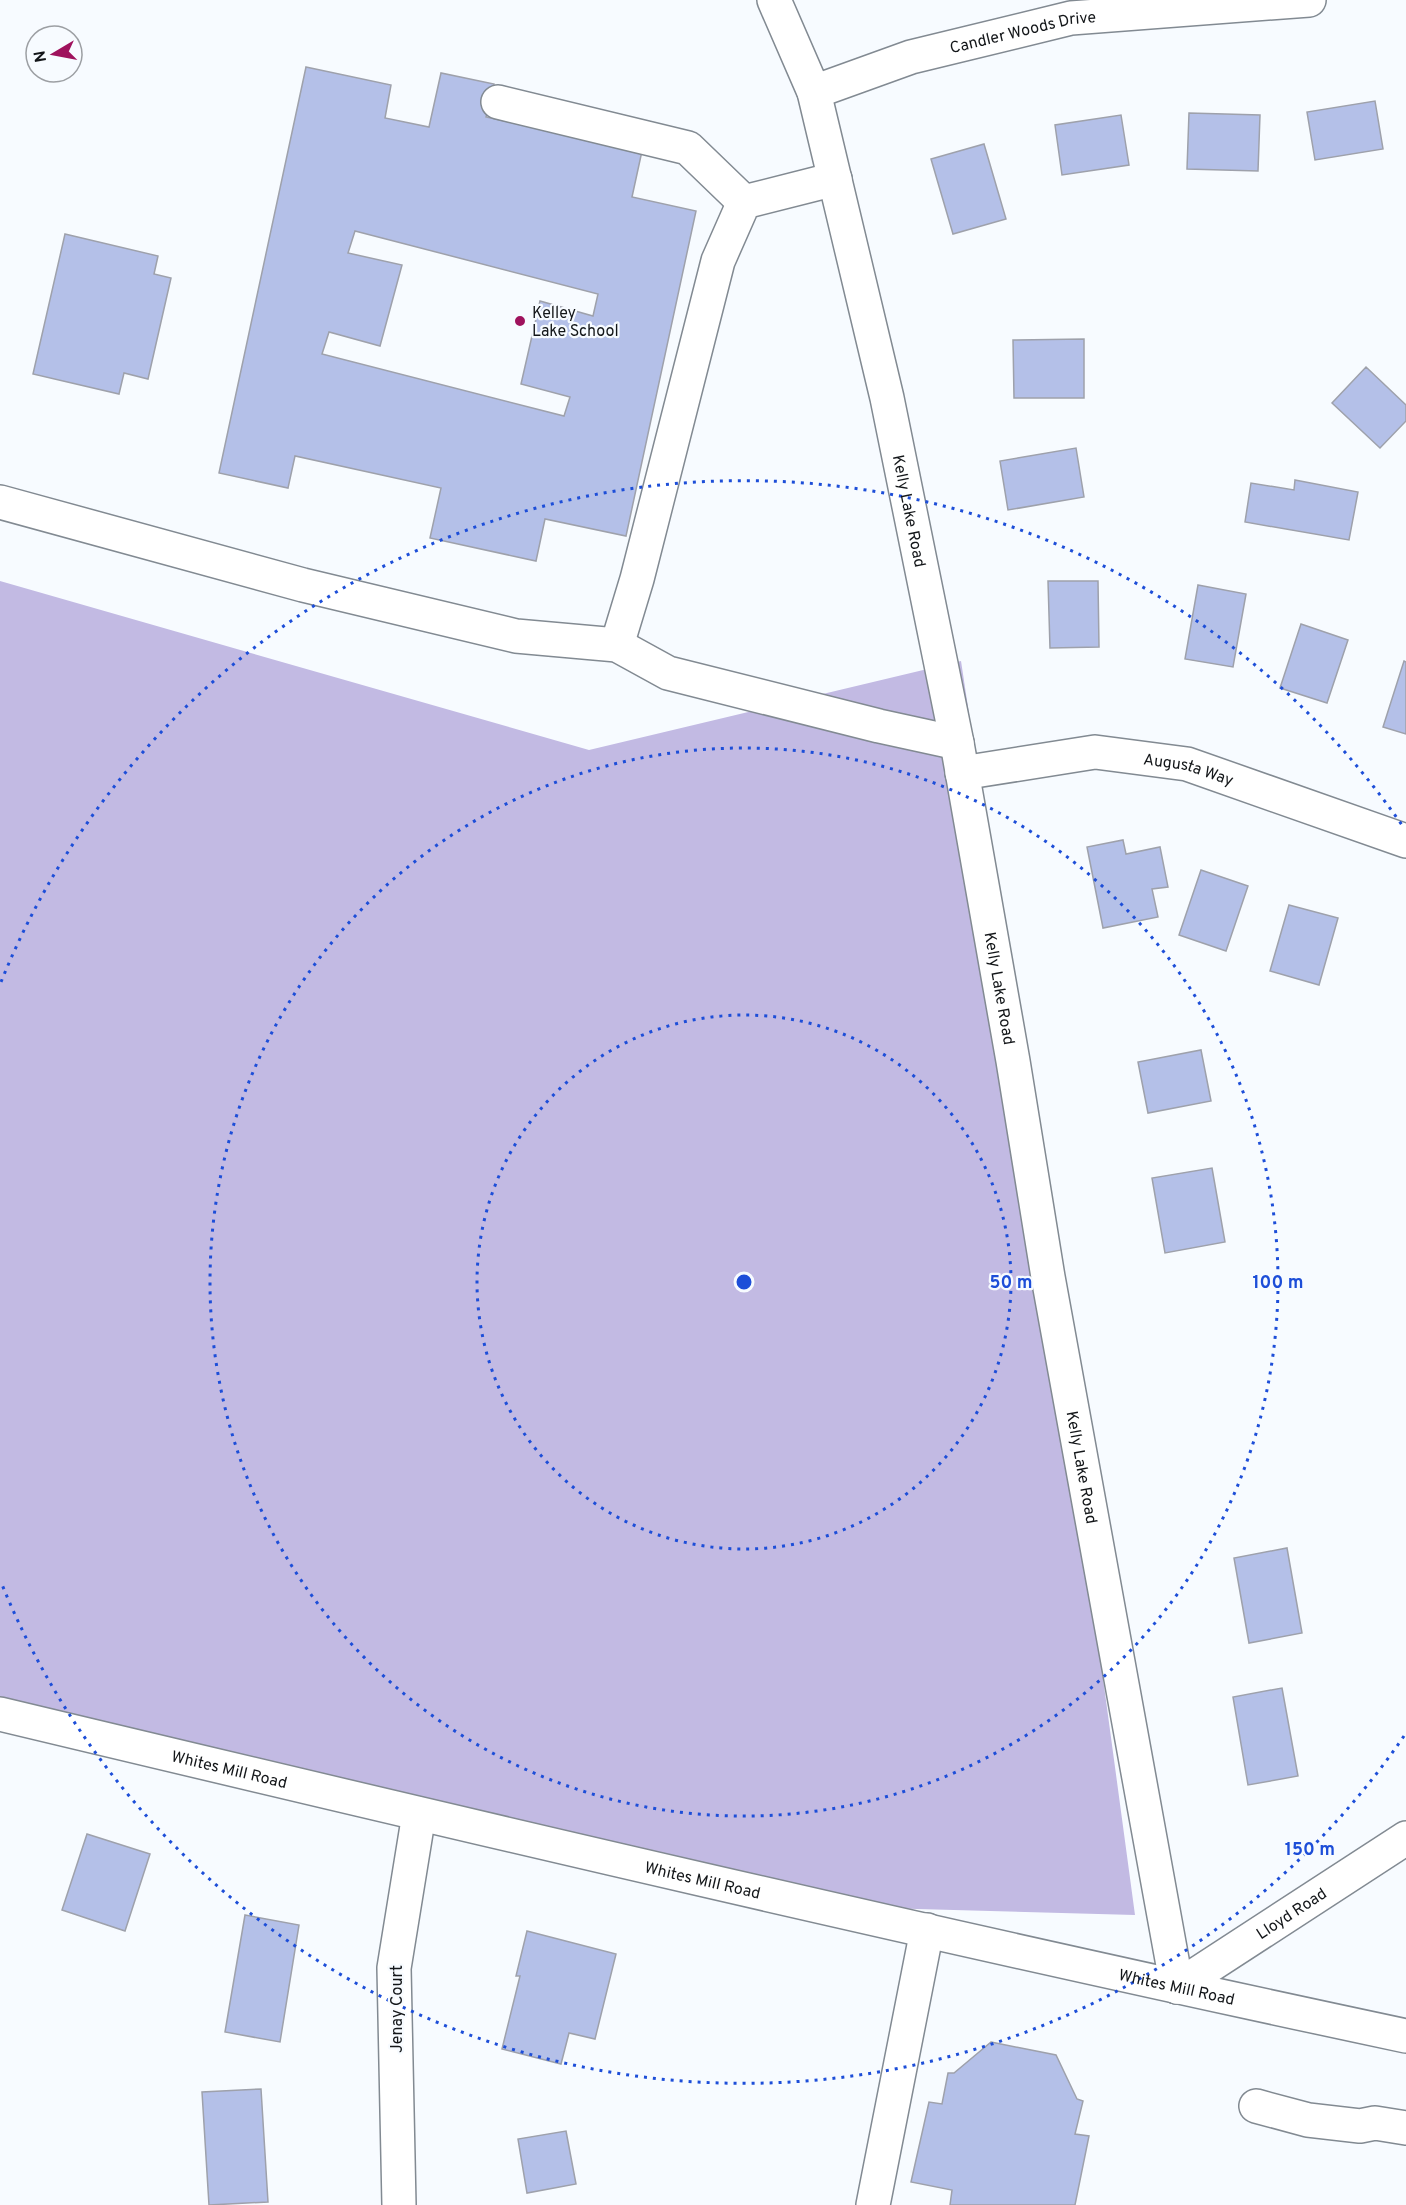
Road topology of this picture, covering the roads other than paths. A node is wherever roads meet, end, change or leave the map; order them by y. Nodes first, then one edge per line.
1 (774, 0) edge
2 (1309, 0) edge
3 (814, 92) junction
4 (498, 102) dead end
5 (835, 179) junction
6 (744, 202) junction
7 (0, 502) edge
8 (617, 645) junction
9 (959, 758) junction
10 (1406, 841) edge
11 (0, 1714) edge
12 (419, 1814) junction
13 (1406, 1838) edge
14 (927, 1930) junction
15 (1177, 1987) junction
16 (1406, 2036) edge
17 (1256, 2106) dead end
18 (1406, 2128) edge
19 (399, 2205) edge
20 (873, 2205) edge

1 - 3 street, Kelly Lake Road
2 - 3 street, Candler Woods Drive
3 - 5 street, Kelly Lake Road
4 - 6 street
5 - 6 street
5 - 9 street, Kelly Lake Road
6 - 8 street
7 - 8 street
8 - 9 street
9 - 10 street, Augusta Way
9 - 15 street, Kelly Lake Road
11 - 12 street, Whites Mill Road
12 - 14 street, Whites Mill Road
12 - 19 street, Jenay Court
13 - 15 street, Lloyd Road
14 - 15 street, Whites Mill Road
14 - 20 street
15 - 16 street, Whites Mill Road
17 - 18 street

